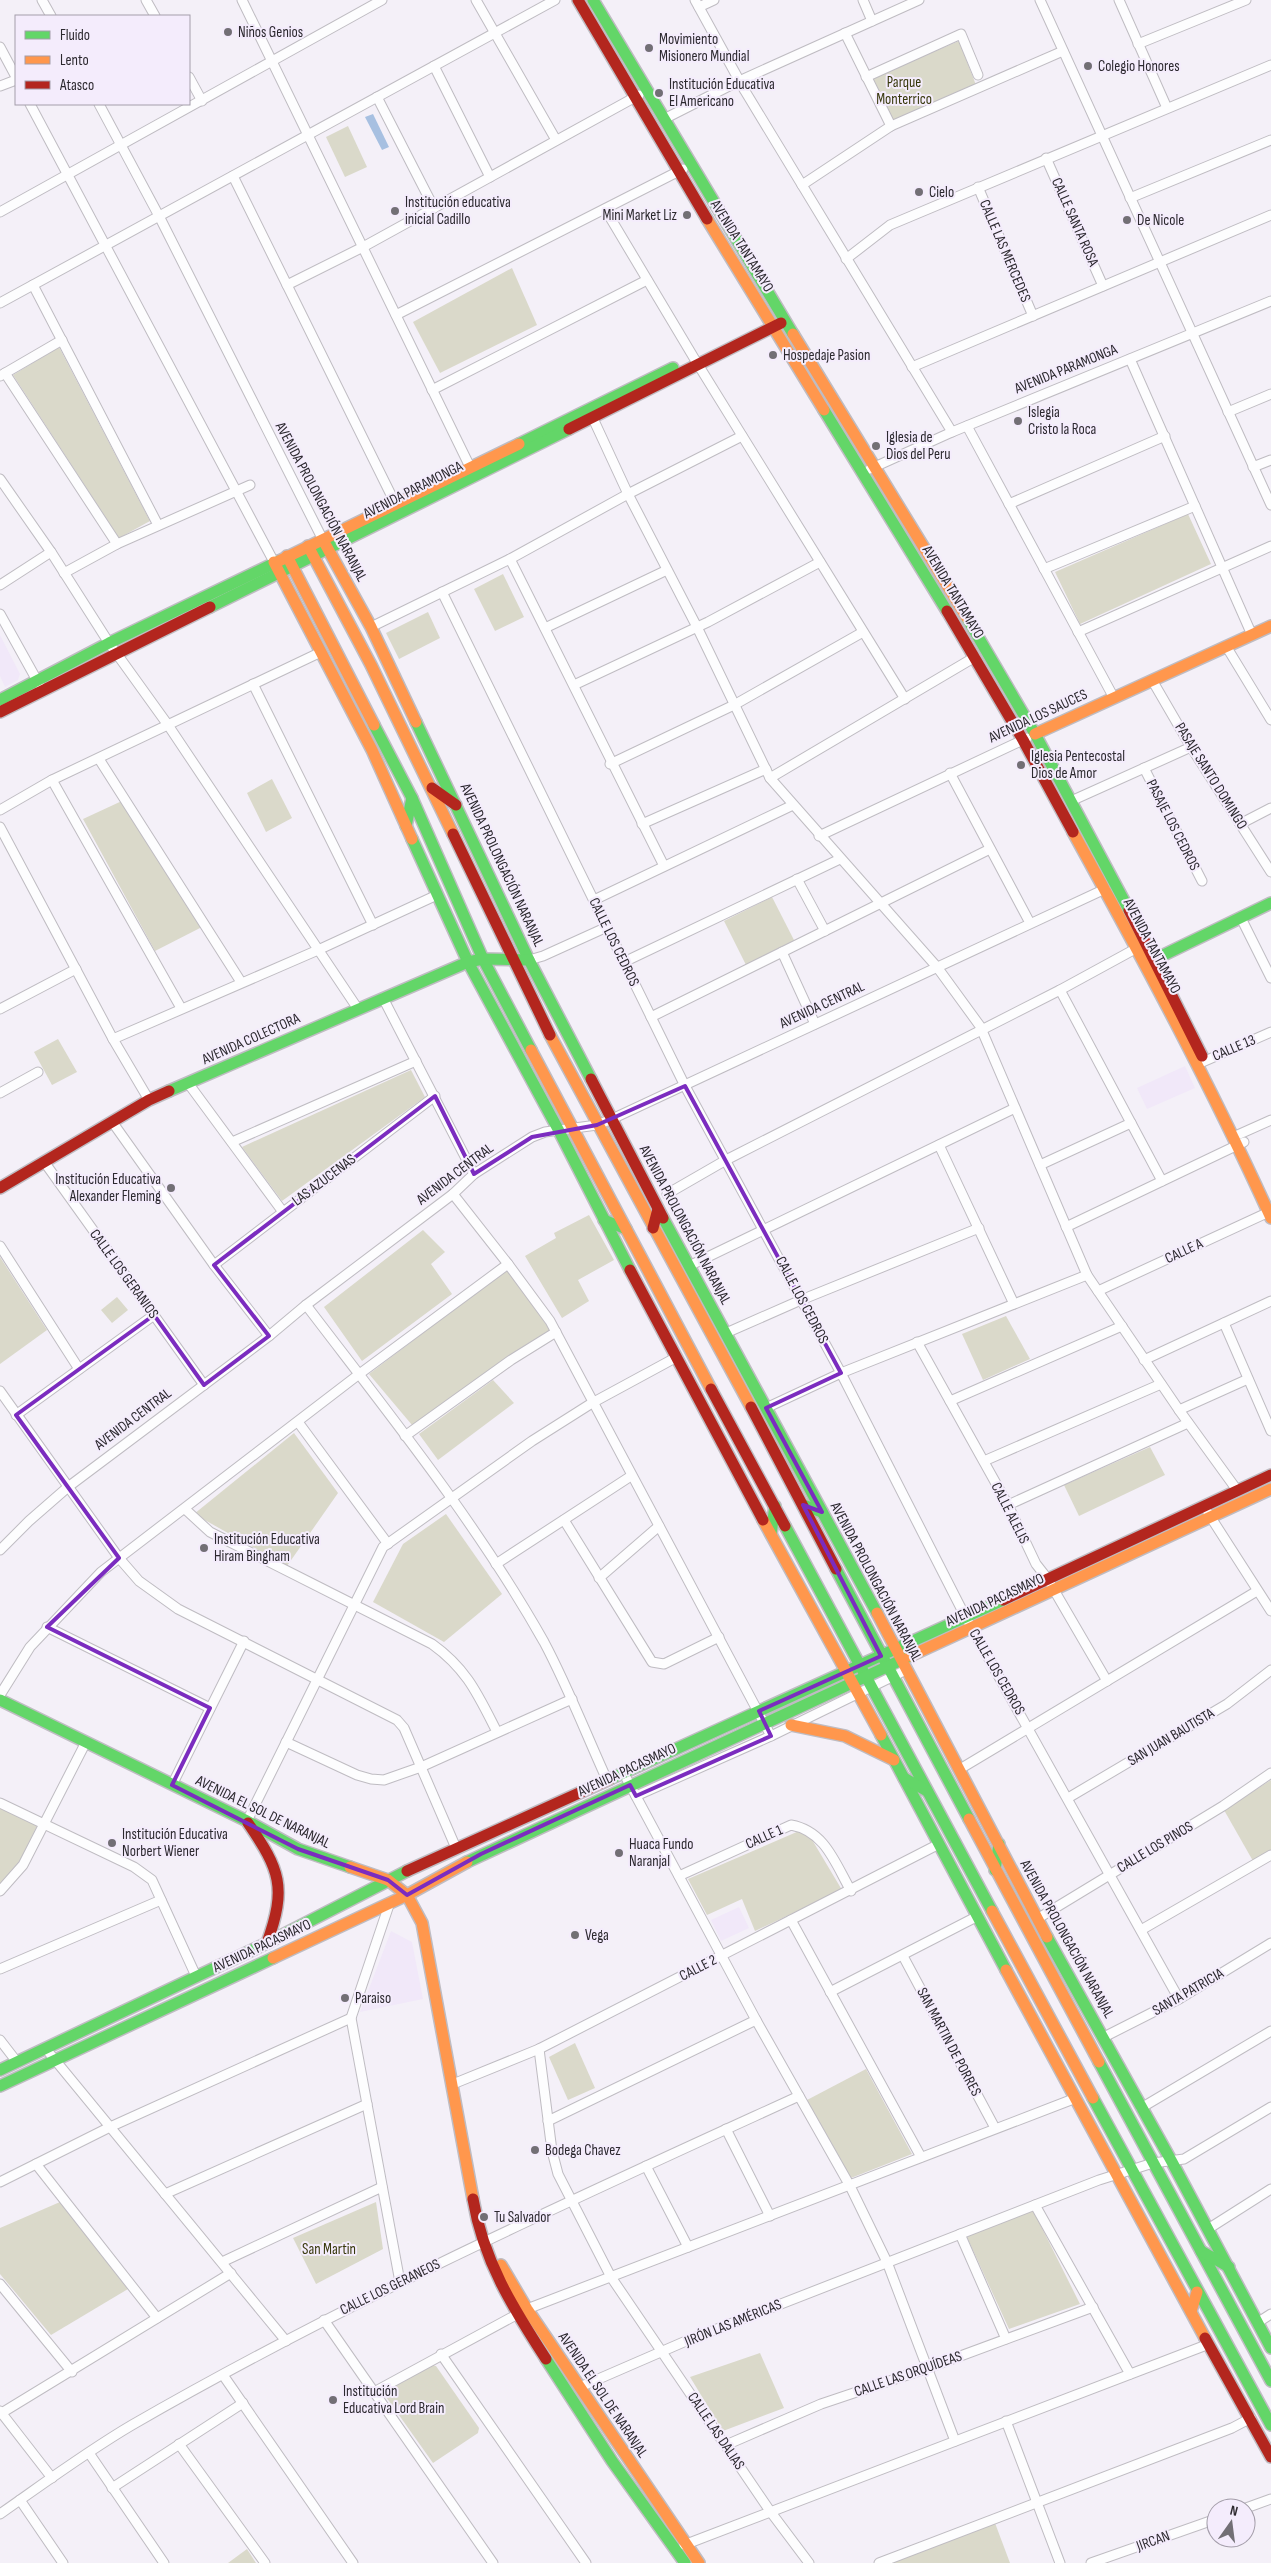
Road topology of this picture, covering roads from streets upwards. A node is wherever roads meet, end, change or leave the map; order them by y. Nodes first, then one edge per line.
1 (42, 0) edge
2 (146, 0) edge
3 (242, 0) edge
4 (382, 0) edge
5 (476, 0) edge
6 (555, 0) edge
7 (578, 0) edge
8 (593, 0) edge
9 (714, 0) edge
10 (863, 0) edge
11 (919, 0) edge
12 (1040, 0) edge
13 (1120, 0) edge
14 (1246, 0) edge
15 (697, 4) edge
16 (50, 15) edge
17 (154, 15) edge
18 (872, 21) junction
19 (494, 33) junction
20 (845, 33) junction
21 (1138, 44) junction
22 (0, 47) edge
23 (1063, 51) junction
24 (272, 62) junction
25 (1271, 64) edge
26 (434, 66) junction
27 (978, 75) dead end
28 (15, 77) edge
29 (866, 77) junction
30 (15, 79) edge
31 (190, 79) edge
32 (739, 81) junction
33 (0, 86) edge
34 (649, 91) junction
35 (636, 96) junction
36 (377, 97) junction
37 (202, 101) junction
38 (31, 105) edge
39 (100, 105) edge
40 (1167, 108) junction
41 (664, 119) junction
42 (891, 126) junction
43 (308, 135) junction
44 (1102, 136) junction
45 (556, 140) junction
46 (1271, 140) edge
47 (121, 145) junction
48 (1046, 158) junction
49 (690, 166) junction
50 (678, 171) junction
51 (67, 173) junction
52 (234, 176) junction
53 (490, 177) junction
54 (802, 185) junction
55 (978, 187) junction
56 (1130, 198) junction
57 (434, 208) junction
58 (605, 209) junction
59 (0, 212) edge
60 (1271, 215) edge
61 (159, 216) junction
62 (105, 245) junction
63 (363, 247) junction
64 (846, 259) junction
65 (1160, 262) junction
66 (647, 280) junction
67 (33, 285) junction
68 (287, 285) junction
69 (1104, 286) junction
70 (1271, 301) edge
71 (0, 303) edge
72 (396, 315) junction
73 (1032, 316) junction
74 (777, 320) junction
75 (1192, 333) junction
76 (62, 340) junction
77 (1130, 359) junction
78 (696, 361) junction
79 (912, 367) junction
80 (3, 375) edge
81 (432, 390) junction
82 (1271, 394) edge
83 (588, 408) junction
84 (1228, 412) junction
85 (594, 418) junction
86 (967, 426) junction
87 (952, 432) junction
88 (742, 436) junction
89 (1164, 436) junction
90 (1271, 460) edge
91 (1253, 467) junction
92 (868, 471) junction
93 (472, 472) junction
94 (0, 479) edge
95 (250, 485) dead end
96 (236, 491) junction
97 (628, 494) junction
98 (1009, 504) junction
99 (1271, 505) edge
100 (1195, 506) junction
101 (397, 509) junction
102 (158, 526) junction
103 (118, 544) junction
104 (325, 545) junction
105 (1271, 546) edge
106 (311, 551) junction
107 (51, 552) junction
108 (510, 559) junction
109 (289, 561) junction
110 (820, 562) junction
111 (276, 567) junction
112 (1222, 568) junction
113 (1044, 569) junction
114 (666, 570) junction
115 (64, 573) junction
116 (0, 585) edge
117 (442, 592) junction
118 (0, 614) edge
119 (1271, 626) edge
120 (371, 627) junction
121 (697, 627) junction
122 (545, 628) junction
123 (864, 632) junction
124 (1078, 632) junction
125 (1252, 635) junction
126 (109, 643) junction
127 (1226, 646) junction
128 (321, 652) junction
129 (116, 654) junction
130 (975, 657) junction
131 (1152, 680) junction
132 (253, 684) junction
133 (574, 685) junction
134 (40, 686) junction
135 (1114, 698) junction
136 (904, 699) junction
137 (0, 700) edge
138 (734, 704) junction
139 (0, 712) edge
140 (1271, 720) edge
141 (168, 725) junction
142 (1035, 734) junction
143 (1022, 740) junction
144 (1191, 747) junction
145 (99, 759) junction
146 (610, 764) junction
147 (1144, 768) junction
148 (766, 769) junction
149 (950, 773) junction
150 (770, 778) junction
151 (52, 780) junction
152 (431, 788) junction
153 (412, 798) junction
154 (1071, 802) junction
155 (456, 805) junction
156 (793, 805) junction
157 (1271, 808) edge
158 (0, 810) edge
159 (642, 824) junction
160 (1240, 824) junction
161 (406, 826) junction
162 (0, 827) edge
163 (820, 836) junction
164 (990, 849) junction
165 (840, 859) junction
166 (664, 866) junction
167 (1271, 872) edge
168 (797, 879) junction
169 (1202, 882) dead end
170 (1105, 888) junction
171 (437, 895) junction
172 (594, 900) junction
173 (881, 903) junction
174 (1271, 903) edge
175 (1241, 918) junction
176 (1030, 923) junction
177 (373, 925) junction
178 (607, 927) junction
179 (826, 931) junction
180 (1137, 948) junction
181 (318, 950) junction
182 (782, 952) junction
183 (510, 958) junction
184 (483, 959) junction
185 (530, 960) junction
186 (1150, 961) junction
187 (468, 962) junction
188 (624, 962) junction
189 (937, 967) junction
190 (76, 969) junction
191 (1271, 978) edge
192 (241, 982) junction
193 (1060, 990) junction
194 (0, 998) edge
195 (382, 998) junction
196 (2, 1008) edge
197 (181, 1008) junction
198 (358, 1009) junction
199 (652, 1018) junction
200 (815, 1024) junction
201 (982, 1030) junction
202 (1271, 1032) edge
203 (113, 1039) junction
204 (416, 1061) junction
205 (1200, 1062) junction
206 (38, 1072) dead end
207 (188, 1083) junction
208 (685, 1086) junction
209 (0, 1093) edge
210 (435, 1096) junction
211 (148, 1100) junction
212 (1015, 1108) junction
213 (612, 1119) junction
214 (1271, 1120) edge
215 (113, 1122) junction
216 (1131, 1123) junction
217 (597, 1125) junction
218 (572, 1130) junction
219 (559, 1131) junction
220 (1239, 1140) junction
221 (232, 1142) junction
222 (939, 1145) junction
223 (726, 1160) junction
224 (45, 1162) junction
225 (1040, 1165) junction
226 (474, 1174) junction
227 (1162, 1181) junction
228 (1, 1185) edge
229 (452, 1194) junction
230 (667, 1194) dead end
231 (1271, 1199) edge
232 (658, 1209) junction
233 (283, 1212) junction
234 (1270, 1213) edge
235 (604, 1220) junction
236 (1066, 1227) junction
237 (653, 1228) junction
238 (979, 1228) junction
239 (626, 1229) junction
240 (764, 1231) junction
241 (0, 1246) edge
242 (508, 1264) junction
243 (214, 1265) junction
244 (689, 1266) junction
245 (1087, 1275) junction
246 (1098, 1290) junction
247 (801, 1300) junction
248 (1271, 1301) edge
249 (1014, 1304) junction
250 (306, 1305) junction
251 (154, 1315) junction
252 (1224, 1323) junction
253 (1122, 1326) junction
254 (556, 1332) junction
255 (726, 1333) junction
256 (269, 1336) junction
257 (917, 1342) junction
258 (676, 1358) junction
259 (1144, 1360) junction
260 (79, 1369) junction
261 (841, 1373) junction
262 (358, 1375) junction
263 (1248, 1378) junction
264 (1161, 1384) junction
265 (204, 1385) junction
266 (0, 1391) edge
267 (950, 1401) junction
268 (592, 1403) junction
269 (766, 1408) junction
270 (1179, 1410) junction
271 (16, 1415) junction
272 (298, 1422) junction
273 (1188, 1423) junction
274 (1271, 1431) edge
275 (404, 1436) junction
276 (984, 1461) junction
277 (1271, 1475) edge
278 (631, 1476) junction
279 (68, 1486) junction
280 (1271, 1489) edge
281 (1238, 1490) junction
282 (450, 1498) junction
283 (803, 1505) junction
284 (1008, 1505) junction
285 (775, 1506) junction
286 (1204, 1506) junction
287 (185, 1509) junction
288 (822, 1512) junction
289 (1210, 1517) junction
290 (564, 1520) junction
291 (659, 1526) junction
292 (771, 1534) junction
293 (388, 1544) junction
294 (0, 1549) edge
295 (119, 1558) junction
296 (496, 1564) junction
297 (599, 1578) junction
298 (1047, 1578) junction
299 (1054, 1590) junction
300 (1257, 1591) junction
301 (353, 1606) junction
302 (1271, 1611) edge
303 (965, 1616) junction
304 (48, 1627) junction
305 (971, 1627) junction
306 (719, 1637) junction
307 (244, 1641) junction
308 (901, 1660) junction
309 (886, 1666) junction
310 (864, 1670) junction
311 (1271, 1670) edge
312 (846, 1672) junction
313 (318, 1678) junction
314 (1107, 1681) junction
315 (852, 1682) junction
316 (872, 1687) junction
317 (858, 1693) junction
318 (0, 1695) edge
319 (572, 1699) junction
320 (0, 1700) edge
321 (210, 1708) junction
322 (759, 1711) junction
323 (765, 1723) junction
324 (791, 1726) junction
325 (1029, 1728) junction
326 (497, 1732) junction
327 (771, 1736) junction
328 (86, 1742) junction
329 (286, 1742) junction
330 (894, 1760) junction
331 (421, 1767) junction
332 (960, 1769) junction
333 (623, 1772) junction
334 (1271, 1773) edge
335 (904, 1778) junction
336 (607, 1780) junction
337 (172, 1785) junction
338 (630, 1785) junction
339 (927, 1791) junction
340 (636, 1796) junction
341 (1068, 1798) junction
342 (0, 1803) edge
343 (247, 1821) junction
344 (45, 1823) junction
345 (939, 1844) junction
346 (999, 1844) junction
347 (456, 1848) junction
348 (1271, 1855) edge
349 (995, 1870) junction
350 (1110, 1874) junction
351 (679, 1876) junction
352 (388, 1880) junction
353 (0, 1891) edge
354 (851, 1891) junction
355 (406, 1895) junction
356 (161, 1900) junction
357 (390, 1902) junction
358 (978, 1916) junction
359 (1037, 1919) junction
360 (791, 1920) junction
361 (1141, 1930) junction
362 (267, 1943) junction
363 (1271, 1943) edge
364 (722, 1956) junction
365 (903, 1956) junction
366 (0, 1969) edge
367 (196, 1976) junction
368 (830, 1992) junction
369 (1179, 1999) junction
370 (351, 2018) junction
371 (756, 2020) junction
372 (1271, 2031) edge
373 (1104, 2038) junction
374 (0, 2040) edge
375 (46, 2049) junction
376 (539, 2049) junction
377 (56, 2061) junction
378 (17, 2062) junction
379 (0, 2070) edge
380 (453, 2084) junction
381 (0, 2086) edge
382 (799, 2096) junction
383 (1076, 2098) junction
384 (367, 2104) junction
385 (1271, 2107) edge
386 (1141, 2108) junction
387 (548, 2121) junction
388 (110, 2127) junction
389 (995, 2128) junction
390 (726, 2129) junction
391 (921, 2157) junction
392 (1172, 2162) junction
393 (36, 2164) junction
394 (1153, 2164) junction
395 (646, 2166) junction
396 (1132, 2171) junction
397 (1115, 2175) junction
398 (0, 2182) edge
399 (850, 2186) junction
400 (382, 2187) junction
401 (1271, 2189) edge
402 (165, 2194) junction
403 (571, 2201) junction
404 (1035, 2205) junction
405 (770, 2216) junction
406 (1208, 2229) junction
407 (960, 2234) junction
408 (484, 2242) junction
409 (688, 2247) junction
410 (1200, 2250) junction
411 (222, 2262) junction
412 (888, 2262) junction
413 (1229, 2267) junction
414 (231, 2273) junction
415 (611, 2277) junction
416 (400, 2282) junction
417 (0, 2284) edge
418 (1197, 2292) junction
419 (1093, 2307) junction
420 (522, 2311) junction
421 (1191, 2311) junction
422 (1271, 2314) edge
423 (158, 2318) junction
424 (324, 2320) junction
425 (1257, 2323) junction
426 (1006, 2339) junction
427 (286, 2341) junction
428 (1209, 2344) junction
429 (1271, 2348) edge
430 (661, 2352) junction
431 (441, 2354) junction
432 (928, 2368) junction
433 (72, 2372) junction
434 (1130, 2374) junction
435 (223, 2375) junction
436 (1271, 2380) edge
437 (580, 2387) junction
438 (374, 2392) junction
439 (243, 2403) junction
440 (1, 2413) edge
441 (1251, 2418) junction
442 (1006, 2421) junction
443 (1271, 2425) edge
444 (955, 2441) junction
445 (179, 2444) junction
446 (726, 2445) junction
447 (89, 2453) junction
448 (1271, 2457) edge
449 (52, 2478) junction
450 (112, 2488) junction
451 (1271, 2499) edge
452 (20, 2500) junction
453 (1037, 2502) junction
454 (1256, 2504) edge
455 (770, 2511) junction
456 (0, 2514) edge
457 (1206, 2522) edge
458 (684, 2545) junction
459 (63, 2563) edge
460 (164, 2563) edge
461 (265, 2563) edge
462 (353, 2563) edge
463 (493, 2563) edge
464 (586, 2563) edge
465 (685, 2563) edge
466 (699, 2563) edge
467 (809, 2563) edge
468 (879, 2563) edge
469 (1060, 2563) edge
470 (1091, 2563) edge

1 - 16 street
2 - 17 street
3 - 24 street
4 - 24 street
5 - 19 street
6 - 19 street
7 - 35 street, AVENIDA TANTAMAYO
8 - 34 street, AVENIDA TANTAMAYO
9 - 15 street
10 - 18 street
11 - 18 street
12 - 23 street
13 - 21 street
14 - 21 street
15 - 32 street
18 - 20 street
19 - 26 street
19 - 45 street
20 - 29 street
20 - 32 street
21 - 40 street
22 - 28 street
23 - 42 street
23 - 44 street
24 - 37 street
24 - 43 street
25 - 40 street
26 - 36 street
26 - 53 street
27 - 29 street
29 - 42 street
30 - 33 street
31 - 37 street
32 - 41 street
32 - 54 street
34 - 35 street
34 - 41 street, AVENIDA TANTAMAYO
35 - 45 street
35 - 50 street, AVENIDA TANTAMAYO
36 - 43 street
36 - 57 street
37 - 47 street
38 - 51 street
39 - 47 street, AVENIDA PROLONGACIÓN NARANJAL
40 - 44 street
41 - 49 street, AVENIDA TANTAMAYO
42 - 54 street
43 - 52 street
43 - 63 street
44 - 48 street
44 - 56 street
45 - 53 street
46 - 56 street
47 - 51 street
47 - 61 street, AVENIDA PROLONGACIÓN NARANJAL
48 - 55 street
48 - 69 street, CALLE SANTA ROSA
49 - 50 street
49 - 74 street, AVENIDA TANTAMAYO
50 - 58 street
50 - 74 street, AVENIDA TANTAMAYO
51 - 59 street
51 - 62 street
52 - 61 street
52 - 68 street
53 - 57 street
54 - 64 street
55 - 64 street
55 - 73 street, CALLE LAS MERCEDES
56 - 65 street
57 - 63 street
58 - 66 street
58 - 72 street
60 - 65 street
61 - 62 street
61 - 104 street, AVENIDA PROLONGACIÓN NARANJAL
62 - 67 street
62 - 96 street
63 - 68 street
63 - 72 street
64 - 79 street
65 - 69 street
65 - 75 street
66 - 78 street
66 - 81 street
67 - 71 street
67 - 76 street
68 - 101 street
69 - 73 street
70 - 75 street, AVENIDA PARAMONGA
72 - 81 street
73 - 79 street
74 - 78 street, AVENIDA PARAMONGA
74 - 92 street, AVENIDA TANTAMAYO
75 - 77 street, AVENIDA PARAMONGA
75 - 84 street
76 - 80 street
76 - 102 street
77 - 86 street, AVENIDA PARAMONGA
77 - 89 street
78 - 83 street, AVENIDA PARAMONGA
78 - 85 street, AVENIDA PARAMONGA
78 - 88 street
79 - 87 street
80 - 103 street
81 - 93 street
82 - 84 street
83 - 85 street
83 - 93 street, AVENIDA PARAMONGA
84 - 91 street
85 - 93 street, AVENIDA PARAMONGA
85 - 97 street
86 - 87 street, AVENIDA PARAMONGA
86 - 98 street
87 - 92 street, AVENIDA PARAMONGA
88 - 97 street
88 - 110 street
89 - 98 street
89 - 100 street
90 - 91 street
91 - 99 street
92 - 130 street, AVENIDA TANTAMAYO
92 - 142 street, AVENIDA TANTAMAYO
93 - 101 street, AVENIDA PARAMONGA
94 - 107 street
95 - 96 street
96 - 102 street
96 - 111 street
97 - 108 street
97 - 114 street
98 - 113 street
100 - 112 street
100 - 113 street
101 - 104 street, AVENIDA PARAMONGA
102 - 103 street
103 - 115 street
104 - 106 street, AVENIDA PARAMONGA
104 - 120 street, AVENIDA PROLONGACIÓN NARANJAL
105 - 112 street
106 - 109 street, AVENIDA PARAMONGA
106 - 152 street, AVENIDA PROLONGACIÓN NARANJAL
107 - 115 street
107 - 116 street
108 - 117 street
108 - 122 street
109 - 111 street, AVENIDA PARAMONGA
109 - 153 street
110 - 121 street
110 - 123 street
111 - 126 street, AVENIDA PARAMONGA
111 - 128 street
111 - 129 street, AVENIDA PARAMONGA
112 - 124 street
112 - 125 street
113 - 124 street
114 - 121 street
114 - 122 street
115 - 126 street
117 - 120 street
117 - 172 street, CALLE LOS CEDROS
118 - 134 street
119 - 125 street, AVENIDA LOS SAUCES
120 - 155 street, AVENIDA PROLONGACIÓN NARANJAL
121 - 133 street
121 - 138 street
122 - 133 street
123 - 136 street
123 - 138 street
124 - 135 street
125 - 127 street, AVENIDA LOS SAUCES
126 - 129 street
126 - 134 street, AVENIDA PARAMONGA
127 - 131 street, AVENIDA LOS SAUCES
127 - 140 street
128 - 132 street
128 - 161 street
129 - 134 street, AVENIDA PARAMONGA
129 - 141 street
130 - 136 street
130 - 143 street, AVENIDA TANTAMAYO
131 - 135 street, AVENIDA LOS SAUCES
131 - 144 street, PASAJE SANTO DOMINGO
132 - 141 street
132 - 177 street
133 - 146 street
134 - 137 street, AVENIDA PARAMONGA
134 - 139 street, AVENIDA PARAMONGA
135 - 142 street, AVENIDA LOS SAUCES
136 - 150 street
138 - 146 street
138 - 148 street
141 - 145 street
141 - 181 street
142 - 143 street, AVENIDA LOS SAUCES
142 - 154 street, AVENIDA TANTAMAYO
143 - 149 street, AVENIDA LOS SAUCES
143 - 170 street, AVENIDA TANTAMAYO
144 - 147 street
144 - 160 street, PASAJE SANTO DOMINGO
145 - 151 street
145 - 192 street
146 - 159 street
147 - 154 street
147 - 169 street, PASAJE LOS CEDROS
148 - 150 street
148 - 159 street
149 - 163 street, AVENIDA LOS SAUCES
149 - 164 street
150 - 156 street
151 - 158 street
151 - 197 street
152 - 155 street
152 - 183 street, AVENIDA PROLONGACIÓN NARANJAL
153 - 161 street
153 - 184 street
154 - 186 street, AVENIDA TANTAMAYO
155 - 185 street, AVENIDA PROLONGACIÓN NARANJAL
156 - 163 street
156 - 166 street
157 - 160 street
159 - 166 street
160 - 167 street, PASAJE SANTO DOMINGO
161 - 171 street
162 - 190 street
163 - 165 street
164 - 173 street
164 - 176 street
165 - 168 street
165 - 173 street
166 - 172 street
168 - 179 street
168 - 188 street
170 - 176 street, AVENIDA CENTRAL
170 - 180 street, AVENIDA TANTAMAYO
171 - 177 street
171 - 187 street
172 - 178 street, CALLE LOS CEDROS
173 - 179 street
173 - 189 street
174 - 175 street
175 - 186 street
175 - 191 street
176 - 189 street, AVENIDA CENTRAL
177 - 181 street
178 - 185 street
178 - 188 street, CALLE LOS CEDROS
179 - 182 street
180 - 186 street, AVENIDA TANTAMAYO
180 - 193 street
181 - 192 street
181 - 198 street
182 - 199 street
182 - 200 street
183 - 184 street, AVENIDA COLECTORA
183 - 185 street, AVENIDA COLECTORA
183 - 217 street, AVENIDA PROLONGACIÓN NARANJAL
184 - 187 street, AVENIDA COLECTORA
184 - 218 street
185 - 213 street, AVENIDA PROLONGACIÓN NARANJAL
186 - 205 street, AVENIDA TANTAMAYO
187 - 195 street, AVENIDA COLECTORA
187 - 219 street
188 - 199 street, CALLE LOS CEDROS
189 - 200 street, AVENIDA CENTRAL
189 - 201 street
190 - 196 street
190 - 203 street
192 - 197 street
193 - 201 street
193 - 216 street
194 - 196 street
195 - 198 street, AVENIDA COLECTORA
195 - 204 street
197 - 203 street
198 - 207 street, AVENIDA COLECTORA
199 - 208 street, CALLE LOS CEDROS
200 - 208 street, AVENIDA CENTRAL
201 - 212 street
201 - 223 street
202 - 205 street, CALLE 13
203 - 211 street
204 - 210 street
204 - 221 street
205 - 220 street, AVENIDA TANTAMAYO
206 - 209 street
207 - 211 street, AVENIDA COLECTORA
207 - 221 street
208 - 213 street, AVENIDA CENTRAL
208 - 223 street, CALLE LOS CEDROS
210 - 226 street
210 - 233 street, LAS AZUCENAS
211 - 215 street, AVENIDA COLECTORA
212 - 222 street
212 - 225 street
213 - 217 street, AVENIDA CENTRAL
213 - 232 street, AVENIDA PROLONGACIÓN NARANJAL
214 - 220 street
215 - 224 street, AVENIDA COLECTORA
215 - 243 street
216 - 225 street
216 - 227 street
217 - 218 street, AVENIDA CENTRAL
217 - 237 street, AVENIDA PROLONGACIÓN NARANJAL
218 - 219 street, AVENIDA CENTRAL
218 - 239 street
219 - 226 street, AVENIDA CENTRAL
219 - 235 street
220 - 227 street
220 - 231 street, AVENIDA TANTAMAYO
220 - 234 street, AVENIDA TANTAMAYO
221 - 233 street
222 - 238 street
222 - 240 street
223 - 230 street
223 - 240 street, CALLE LOS CEDROS
224 - 228 street, AVENIDA COLECTORA
224 - 251 street, CALLE LOS GERANIOS
225 - 236 street
226 - 229 street, AVENIDA CENTRAL
227 - 236 street
229 - 242 street
229 - 250 street, AVENIDA CENTRAL
232 - 237 street
232 - 244 street, AVENIDA PROLONGACIÓN NARANJAL
233 - 243 street, LAS AZUCENAS
234 - 246 street, CALLE A
235 - 239 street
235 - 258 street
236 - 245 street
237 - 283 street, AVENIDA PROLONGACIÓN NARANJAL
238 - 247 street
238 - 249 street
239 - 285 street
240 - 244 street
240 - 247 street, CALLE LOS CEDROS
241 - 260 street
242 - 254 street
242 - 262 street
243 - 256 street
244 - 255 street, AVENIDA PROLONGACIÓN NARANJAL
245 - 246 street
245 - 249 street
246 - 253 street
247 - 255 street
247 - 261 street, CALLE LOS CEDROS
248 - 252 street
249 - 257 street
250 - 256 street, AVENIDA CENTRAL
250 - 262 street
251 - 260 street
251 - 265 street, CALLE LOS GERANIOS
252 - 259 street
252 - 263 street
253 - 259 street
253 - 267 street
254 - 268 street
254 - 275 street
255 - 269 street, AVENIDA PROLONGACIÓN NARANJAL
256 - 265 street, AVENIDA CENTRAL
257 - 261 street
257 - 267 street, CALLE ALELIS
258 - 268 street
258 - 292 street
259 - 264 street
260 - 271 street
261 - 269 street
261 - 303 street, CALLE LOS CEDROS
262 - 272 street
262 - 275 street
263 - 270 street
263 - 274 street
264 - 270 street
264 - 276 street
265 - 279 street, AVENIDA CENTRAL
266 - 271 street
267 - 276 street, CALLE ALELIS
268 - 278 street
268 - 282 street
269 - 288 street, AVENIDA PROLONGACIÓN NARANJAL
270 - 273 street
271 - 279 street
272 - 287 street
272 - 293 street
273 - 281 street
273 - 284 street
275 - 282 street
276 - 284 street, CALLE ALELIS
277 - 281 street, AVENIDA PACASMAYO
278 - 290 street
278 - 291 street
279 - 294 street, AVENIDA CENTRAL
279 - 295 street
280 - 289 street, AVENIDA PACASMAYO
281 - 286 street, AVENIDA PACASMAYO
282 - 293 street
282 - 296 street
283 - 288 street
283 - 309 street, AVENIDA PROLONGACIÓN NARANJAL
284 - 298 street, CALLE ALELIS
285 - 292 street
285 - 310 street
286 - 289 street
286 - 298 street, AVENIDA PACASMAYO
287 - 295 street
287 - 301 street
288 - 308 street, AVENIDA PROLONGACIÓN NARANJAL
289 - 299 street, AVENIDA PACASMAYO
289 - 300 street
290 - 296 street
290 - 297 street
291 - 297 street
291 - 306 street
292 - 312 street
293 - 301 street
295 - 304 street
295 - 307 street
296 - 319 street
297 - 306 street
298 - 299 street, CALLE ALELIS
298 - 303 street, AVENIDA PACASMAYO
299 - 305 street, AVENIDA PACASMAYO
299 - 314 street, CALLE ALELIS
300 - 302 street
300 - 314 street
301 - 313 street
301 - 326 street
303 - 305 street, CALLE LOS CEDROS
303 - 308 street, AVENIDA PACASMAYO
304 - 318 street
304 - 321 street
305 - 308 street, AVENIDA PACASMAYO
305 - 325 street, CALLE LOS CEDROS
306 - 322 street
307 - 313 street
307 - 321 street
308 - 309 street, AVENIDA PACASMAYO
308 - 309 street, AVENIDA PACASMAYO
308 - 332 street, AVENIDA PROLONGACIÓN NARANJAL
309 - 310 street, AVENIDA PACASMAYO
309 - 316 street, AVENIDA PACASMAYO
309 - 349 street, AVENIDA PROLONGACIÓN NARANJAL
310 - 312 street, AVENIDA PACASMAYO
310 - 315 street, AVENIDA PACASMAYO
310 - 316 street
311 - 341 street, SAN JUAN BAUTISTA
312 - 315 street
312 - 322 street, AVENIDA PACASMAYO
313 - 329 street
313 - 331 street
314 - 325 street
315 - 317 street
315 - 323 street, AVENIDA PACASMAYO
316 - 317 street, AVENIDA PACASMAYO
316 - 339 street
317 - 324 street, AVENIDA PACASMAYO
317 - 330 street
319 - 326 street
319 - 336 street
320 - 328 street, AVENIDA EL SOL DE NARANJAL
321 - 337 street
322 - 323 street
322 - 333 street, AVENIDA PACASMAYO
323 - 327 street
323 - 338 street, AVENIDA PACASMAYO
324 - 327 street, AVENIDA PACASMAYO
324 - 330 street
325 - 332 street
325 - 341 street, CALLE LOS CEDROS
326 - 331 street
327 - 340 street, AVENIDA PACASMAYO
328 - 337 street, AVENIDA EL SOL DE NARANJAL
328 - 344 street
329 - 331 street
329 - 343 street
330 - 335 street
331 - 347 street
332 - 346 street, AVENIDA PROLONGACIÓN NARANJAL
333 - 336 street, AVENIDA PACASMAYO
333 - 338 street
334 - 350 street, CALLE LOS PINOS
335 - 339 street
335 - 345 street
336 - 347 street, AVENIDA PACASMAYO
337 - 343 street, AVENIDA EL SOL DE NARANJAL
338 - 340 street
338 - 355 street, AVENIDA PACASMAYO
339 - 396 street
340 - 351 street
341 - 350 street, CALLE LOS CEDROS
342 - 344 street
343 - 352 street, AVENIDA EL SOL DE NARANJAL
343 - 362 street
344 - 353 street
344 - 356 street
345 - 354 street, CALLE 2
345 - 358 street
346 - 349 street
346 - 359 street, AVENIDA PROLONGACIÓN NARANJAL
347 - 352 street, AVENIDA PACASMAYO
348 - 361 street
349 - 394 street, AVENIDA PROLONGACIÓN NARANJAL
350 - 359 street, CALLE LOS PINOS
350 - 361 street, CALLE LOS CEDROS
351 - 354 street, CALLE 1
351 - 364 street
352 - 355 street, AVENIDA EL SOL DE NARANJAL
352 - 362 street, AVENIDA PACASMAYO
354 - 360 street, CALLE 2
355 - 357 street, AVENIDA PACASMAYO
355 - 380 street, AVENIDA EL SOL DE NARANJAL
356 - 366 street
356 - 367 street
357 - 370 street
357 - 377 street, AVENIDA PACASMAYO
358 - 365 street
358 - 383 street
359 - 373 street, AVENIDA PROLONGACIÓN NARANJAL
360 - 364 street, CALLE 2
360 - 368 street
361 - 369 street, CALLE LOS CEDROS
362 - 367 street, AVENIDA PACASMAYO
363 - 369 street, SANTA PATRICIA
364 - 371 street
364 - 376 street, CALLE 2
365 - 368 street
365 - 389 street, SAN MARTIN DE PORRES
367 - 375 street, AVENIDA PACASMAYO
368 - 391 street
369 - 373 street, SANTA PATRICIA
370 - 384 street
370 - 388 street
371 - 382 street
371 - 387 street
372 - 386 street
373 - 386 street, AVENIDA PROLONGACIÓN NARANJAL
374 - 378 street
375 - 377 street
375 - 378 street, AVENIDA PACASMAYO
376 - 380 street, CALLE 2
376 - 387 street, CALLE LAS DALIAS
377 - 381 street, AVENIDA PACASMAYO
377 - 388 street
378 - 379 street, AVENIDA PACASMAYO
380 - 408 street, AVENIDA EL SOL DE NARANJAL
382 - 390 street, CALLE LOS GERANEOS
382 - 399 street
383 - 389 street
383 - 397 street
384 - 400 street
384 - 402 street
385 - 392 street, JIRÓN LAS AMÉRICAS
386 - 392 street, AVENIDA PROLONGACIÓN NARANJAL
387 - 403 street, CALLE LAS DALIAS
388 - 393 street
388 - 402 street
389 - 391 street
390 - 395 street, CALLE LOS GERANEOS
390 - 405 street
391 - 399 street
392 - 394 street, JIRÓN LAS AMÉRICAS
392 - 406 street, AVENIDA PROLONGACIÓN NARANJAL
393 - 398 street
393 - 423 street
394 - 396 street, JIRÓN LAS AMÉRICAS
394 - 410 street, AVENIDA PROLONGACIÓN NARANJAL
395 - 403 street, CALLE LOS GERANEOS
395 - 409 street
396 - 397 street, JIRÓN LAS AMÉRICAS
396 - 418 street
397 - 404 street, JIRÓN LAS AMÉRICAS
397 - 421 street
399 - 405 street
399 - 412 street
400 - 411 street
400 - 416 street
401 - 406 street
402 - 411 street
403 - 408 street, CALLE LOS GERANEOS
403 - 415 street, CALLE LAS DALIAS
404 - 407 street, JIRÓN LAS AMÉRICAS
404 - 419 street
405 - 409 street
406 - 413 street, AVENIDA PROLONGACIÓN NARANJAL
407 - 412 street, JIRÓN LAS AMÉRICAS
407 - 426 street
408 - 416 street, CALLE LOS GERANEOS
408 - 420 street, AVENIDA EL SOL DE NARANJAL
409 - 415 street
410 - 413 street
410 - 436 street, AVENIDA PROLONGACIÓN NARANJAL
411 - 414 street
412 - 430 street, JIRÓN LAS AMÉRICAS
412 - 432 street
413 - 425 street, AVENIDA PROLONGACIÓN NARANJAL
414 - 423 street
414 - 427 street
415 - 420 street
415 - 430 street, CALLE LAS DALIAS
416 - 424 street, CALLE LOS GERANEOS
417 - 433 street
418 - 421 street
418 - 443 street
419 - 426 street, CALLE LAS ORQUÍDEAS
419 - 434 street
420 - 431 street
420 - 437 street, AVENIDA EL SOL DE NARANJAL
420 - 465 street, AVENIDA EL SOL DE NARANJAL
421 - 428 street
422 - 425 street
423 - 433 street
424 - 427 street, CALLE LOS GERANEOS
424 - 438 street
425 - 429 street, AVENIDA PROLONGACIÓN NARANJAL
426 - 432 street, CALLE LAS ORQUÍDEAS
427 - 435 street, CALLE LOS GERANEOS
428 - 434 street
428 - 441 street
430 - 437 street, JIRÓN LAS AMÉRICAS
430 - 446 street, CALLE LAS DALIAS
431 - 438 street
431 - 464 street
432 - 444 street
432 - 446 street, CALLE LAS ORQUÍDEAS
433 - 440 street
434 - 442 street
435 - 439 street
435 - 447 street, CALLE LOS GERANEOS
437 - 458 street, AVENIDA EL SOL DE NARANJAL
438 - 463 street
439 - 445 street
439 - 462 street
440 - 449 street
441 - 448 street
441 - 453 street
442 - 444 street
442 - 453 street
444 - 455 street
445 - 450 street
445 - 461 street
446 - 455 street, CALLE LAS DALIAS
447 - 449 street, CALLE LOS GERANEOS
447 - 450 street
449 - 452 street, CALLE LOS GERANEOS
450 - 460 street
451 - 454 street
452 - 456 street, CALLE LOS GERANEOS
452 - 459 street
453 - 468 street
453 - 469 street
455 - 458 street
455 - 467 street, CALLE LAS DALIAS
457 - 470 street, JIRCAN
458 - 466 street, AVENIDA EL SOL DE NARANJAL

